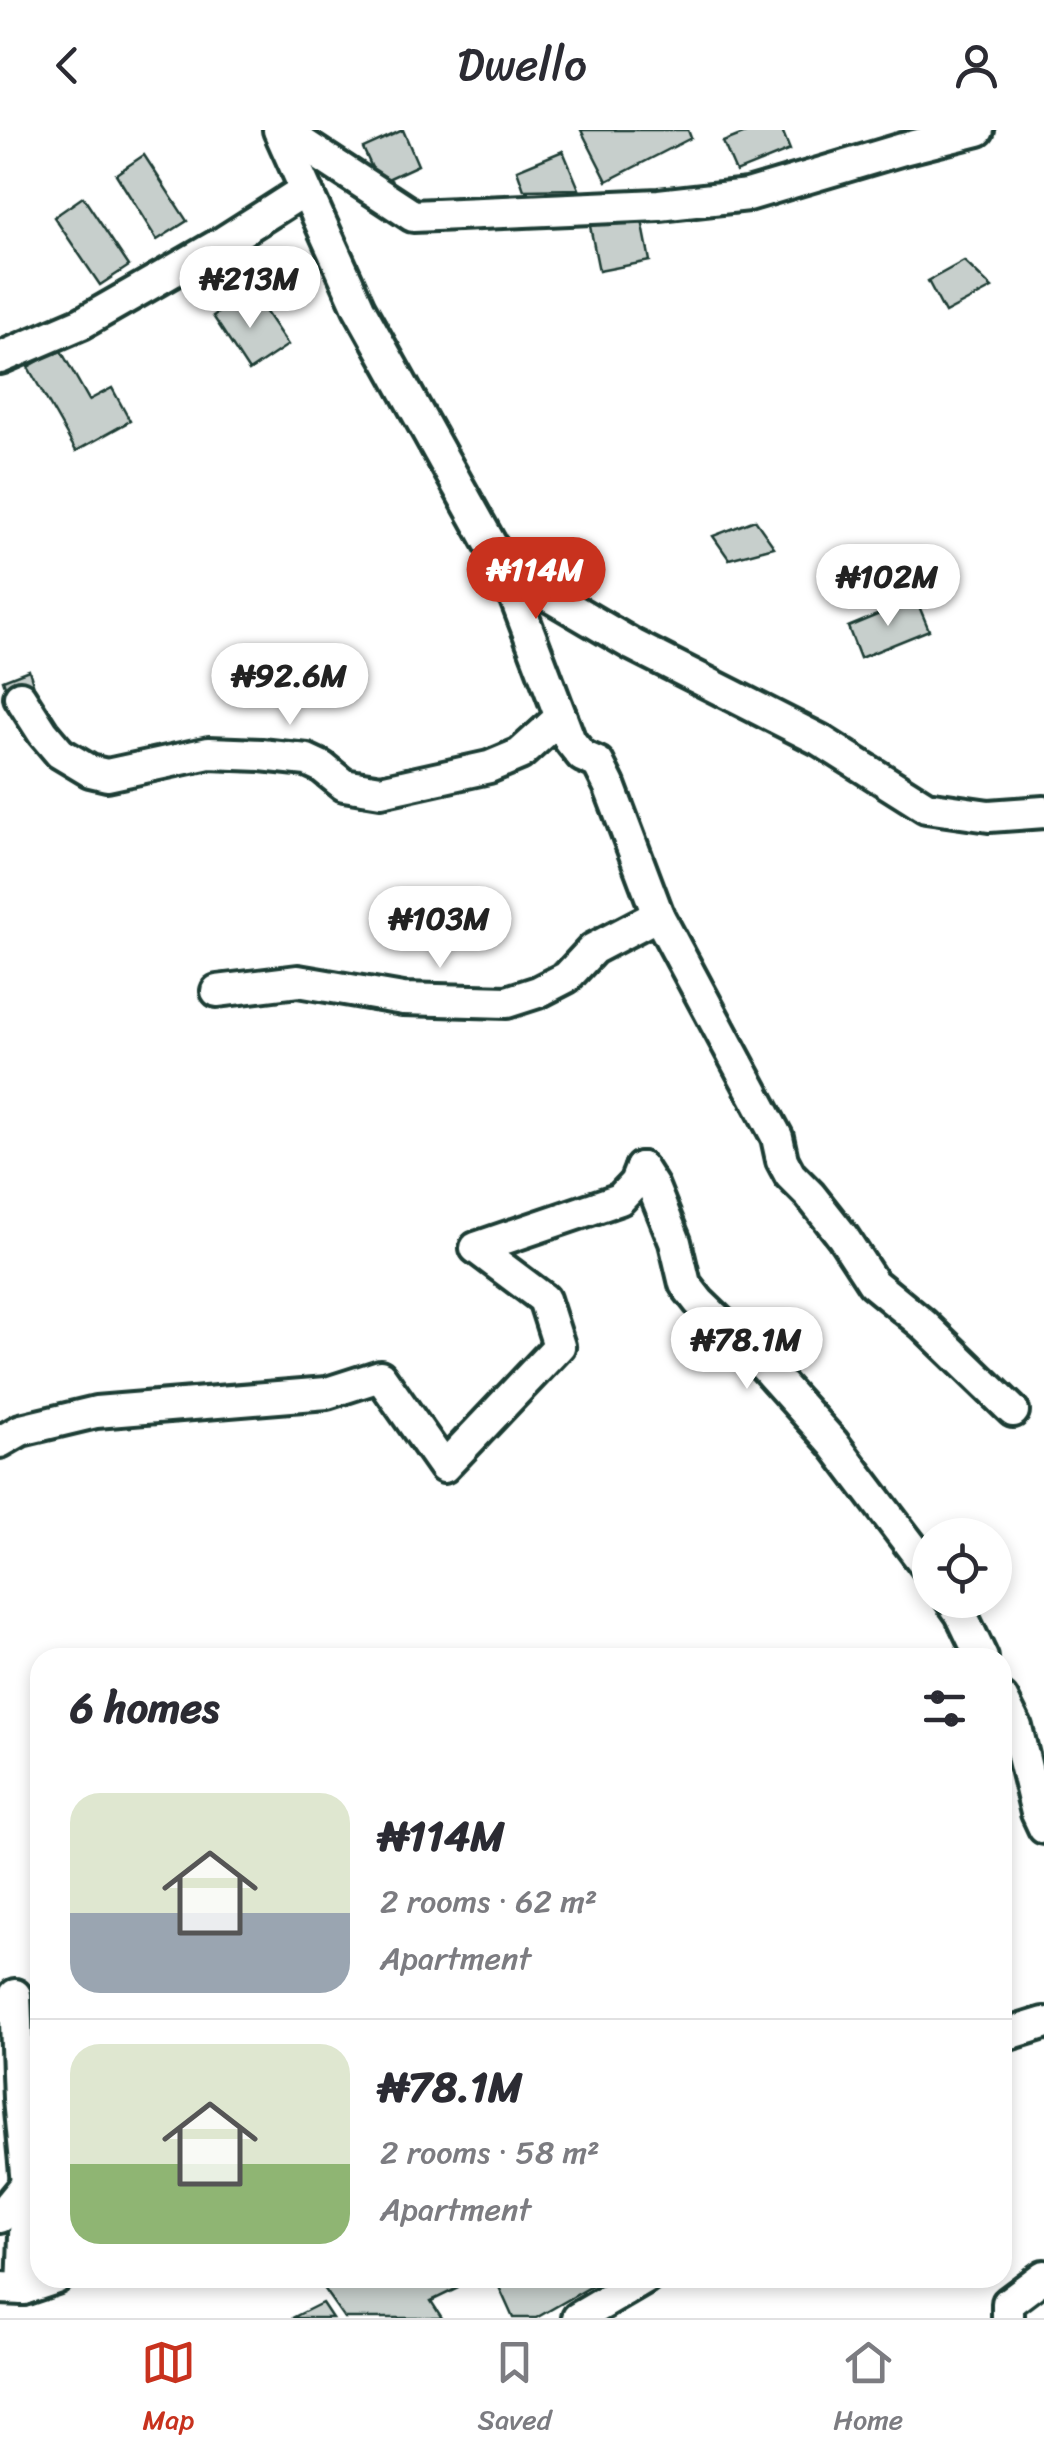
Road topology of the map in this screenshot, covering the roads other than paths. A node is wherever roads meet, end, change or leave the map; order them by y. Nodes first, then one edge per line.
1 (280, 130) edge
2 (978, 130) edge
3 (898, 139) edge
4 (305, 190) junction
5 (0, 358) edge
6 (505, 570) junction
7 (20, 697) dead end
8 (561, 717) junction
9 (1044, 812) edge
10 (658, 915) junction
11 (217, 991) dead end
12 (1013, 1411) dead end
13 (0, 1442) edge
14 (912, 1547) edge
15 (963, 1618) edge
16 (977, 1648) edge
17 (1012, 1719) edge
18 (1044, 1828) edge
19 (16, 1995) dead end
20 (1044, 2022) edge
21 (1012, 2033) edge
22 (30, 2160) edge
23 (30, 2186) edge
24 (30, 2201) edge
25 (0, 2217) edge
26 (1044, 2276) edge
27 (629, 2288) edge
28 (12, 2289) edge
29 (578, 2318) edge
30 (1008, 2318) edge

1 - 3 street
1 - 4 street
2 - 3 street
4 - 5 street
4 - 6 street
6 - 8 street
6 - 9 street
7 - 8 street
8 - 10 street
10 - 11 street
10 - 12 street
13 - 14 street
15 - 16 street
17 - 18 street
19 - 22 street
20 - 21 street
23 - 25 street
24 - 28 street
26 - 30 street
27 - 29 street

